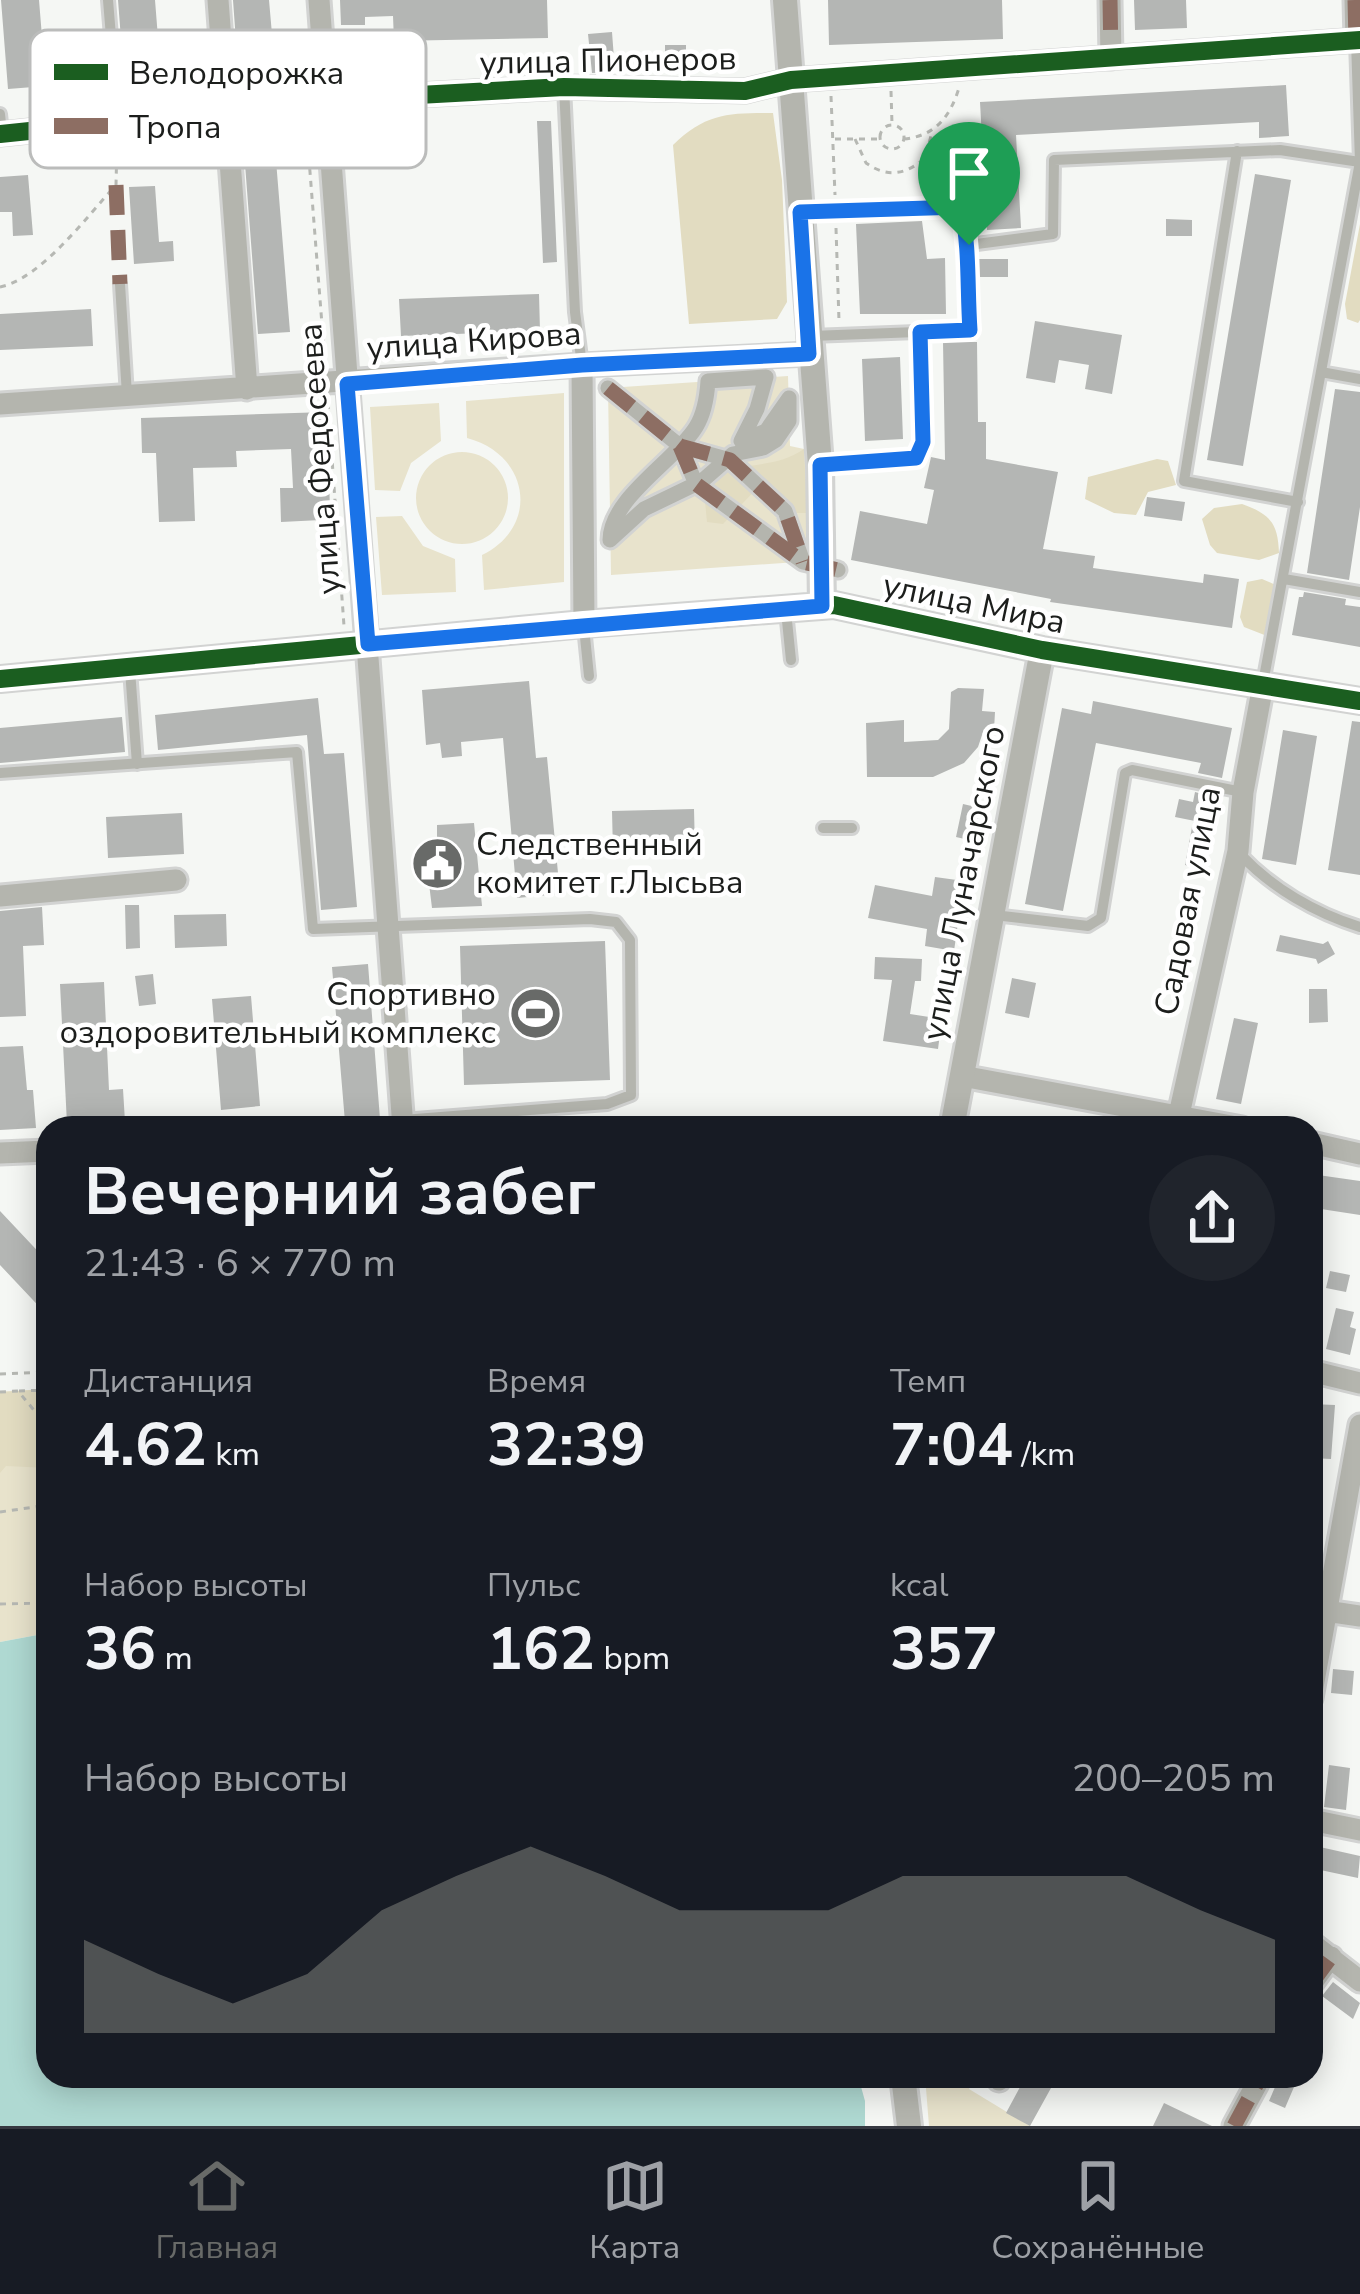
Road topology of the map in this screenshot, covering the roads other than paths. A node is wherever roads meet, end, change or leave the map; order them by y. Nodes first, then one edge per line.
1 (108, 0) edge
2 (218, 0) edge
3 (319, 0) edge
4 (785, 0) edge
5 (1110, 0) edge
6 (1355, 0) edge
7 (110, 30) edge
8 (220, 30) edge
9 (321, 30) edge
10 (1358, 40) edge
11 (1111, 58) junction
12 (790, 80) junction
13 (564, 87) junction
14 (426, 95) edge
15 (1237, 151) junction
16 (1360, 162) edge
17 (230, 168) edge
18 (332, 168) edge
19 (800, 212) junction
20 (969, 245) junction
21 (120, 284) dead end
22 (920, 332) junction
23 (809, 345) junction
24 (582, 365) junction
25 (1321, 372) junction
26 (1360, 380) edge
27 (347, 384) junction
28 (247, 388) junction
29 (608, 388) dead end
30 (127, 396) junction
31 (0, 404) edge
32 (680, 446) junction
33 (730, 460) junction
34 (820, 465) junction
35 (696, 484) junction
36 (1298, 502) junction
37 (820, 567) junction
38 (1284, 579) junction
39 (1360, 592) edge
40 (822, 606) junction
41 (786, 607) junction
42 (584, 624) junction
43 (368, 644) junction
44 (1042, 650) junction
45 (791, 660) dead end
46 (130, 666) junction
47 (589, 676) dead end
48 (0, 679) edge
49 (1263, 686) junction
50 (1360, 701) edge
51 (137, 764) junction
52 (0, 773) edge
53 (1243, 792) junction
54 (823, 828) dead end
55 (852, 828) dead end
56 (1238, 851) junction
57 (176, 880) dead end
58 (0, 896) edge
59 (991, 914) junction
60 (388, 923) junction
61 (1360, 927) edge
62 (962, 1076) junction
63 (402, 1116) edge
64 (485, 1116) edge
65 (954, 1116) edge
66 (1153, 1116) edge
67 (1178, 1116) edge
68 (1323, 1146) edge
69 (36, 1152) edge
70 (0, 1154) edge
71 (1360, 1154) edge
72 (1323, 1374) edge
73 (1360, 1383) edge
74 (1360, 1425) edge
75 (1323, 1599) edge
76 (1323, 1611) edge
77 (1360, 1616) edge
78 (1323, 1822) edge
79 (1360, 1830) edge
80 (1323, 1952) edge
81 (1330, 1957) junction
82 (1323, 1967) edge
83 (1360, 1981) edge
84 (904, 2088) edge
85 (1255, 2088) edge
86 (909, 2126) edge
87 (1234, 2126) edge

1 - 7 lane
2 - 8 street
3 - 9 street, улица Федосеева
4 - 12 street
5 - 11 street
6 - 10 street
10 - 11 street, улица Пионеров
10 - 16 lane
11 - 12 street, улица Пионеров
12 - 13 street, улица Пионеров
12 - 19 street
13 - 14 street, улица Пионеров
13 - 24 lane
15 - 16 lane
15 - 20 lane
15 - 36 lane
16 - 25 lane
17 - 28 street
18 - 27 street, улица Федосеева
19 - 20 lane
19 - 23 street
20 - 22 lane
21 - 30 lane
22 - 23 lane
22 - 34 lane
23 - 24 street, улица Кирова
23 - 34 street
24 - 27 street, улица Кирова
24 - 42 street
25 - 26 lane
25 - 36 lane
27 - 28 street, улица Кирова
27 - 43 street, улица Федосеева
28 - 30 street, улица Кирова
29 - 32 street
30 - 31 street, улица Кирова
32 - 33 street
32 - 33 street
32 - 35 street
32 - 35 street
33 - 35 street
33 - 37 street
34 - 37 street
35 - 37 street
36 - 38 lane
37 - 40 street
38 - 39 lane
38 - 49 lane
40 - 41 street, улица Мира
40 - 44 street, улица Мира
41 - 42 street, улица Мира
41 - 45 lane
42 - 43 street, улица Мира
42 - 47 lane
43 - 46 street, улица Мира
43 - 60 street, улица Федосеева
44 - 49 street, улица Мира
44 - 59 street, улица Луначарского
46 - 48 street, улица Мира
46 - 51 lane
49 - 50 street, улица Мира
49 - 53 street, Садовая улица
51 - 52 lane
51 - 60 lane
53 - 56 street, Садовая улица
53 - 59 lane
54 - 55 lane
56 - 61 lane
56 - 67 street, Садовая улица
57 - 58 street
59 - 62 street, улица Луначарского
60 - 63 street, улица Федосеева
60 - 64 lane
62 - 65 street, улица Луначарского
62 - 66 street
68 - 71 street
69 - 70 street
72 - 73 street
74 - 75 street
76 - 77 street
78 - 79 street
80 - 81 street
81 - 82 street
81 - 83 street
84 - 86 street
85 - 87 street

